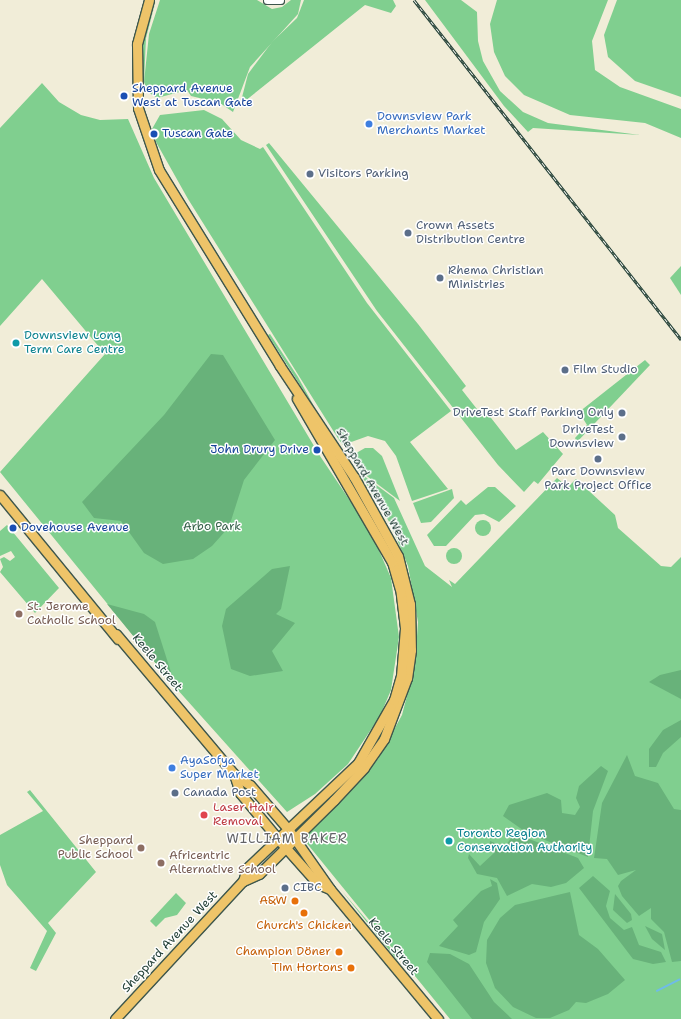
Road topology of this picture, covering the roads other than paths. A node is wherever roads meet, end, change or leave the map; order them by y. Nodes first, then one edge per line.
1 (149, 0) edge
2 (267, 0) edge
3 (280, 0) edge
4 (280, 366) junction
5 (0, 495) edge
6 (234, 774) junction
7 (288, 829) junction
8 (278, 839) junction
9 (294, 839) junction
10 (285, 848) junction
11 (243, 881) junction
12 (330, 889) junction
13 (115, 1019) edge
14 (438, 1019) edge

1 - 4 main road, Sheppard Avenue West
2 - 3 street
4 - 7 main road, Sheppard Avenue West
4 - 9 main road, Sheppard Avenue West
5 - 6 main road, Keele Street
6 - 7 main road, Keele Street
6 - 8 main road, Keele Street
7 - 8 main road, Sheppard Avenue West
7 - 9 main road, Keele Street
8 - 10 main road, Keele Street
8 - 11 main road, Sheppard Avenue West
9 - 10 main road, Sheppard Avenue West
9 - 12 main road, Keele Street
10 - 11 main road, Sheppard Avenue West
10 - 12 main road, Keele Street
11 - 13 main road, Sheppard Avenue West
12 - 14 main road, Keele Street

